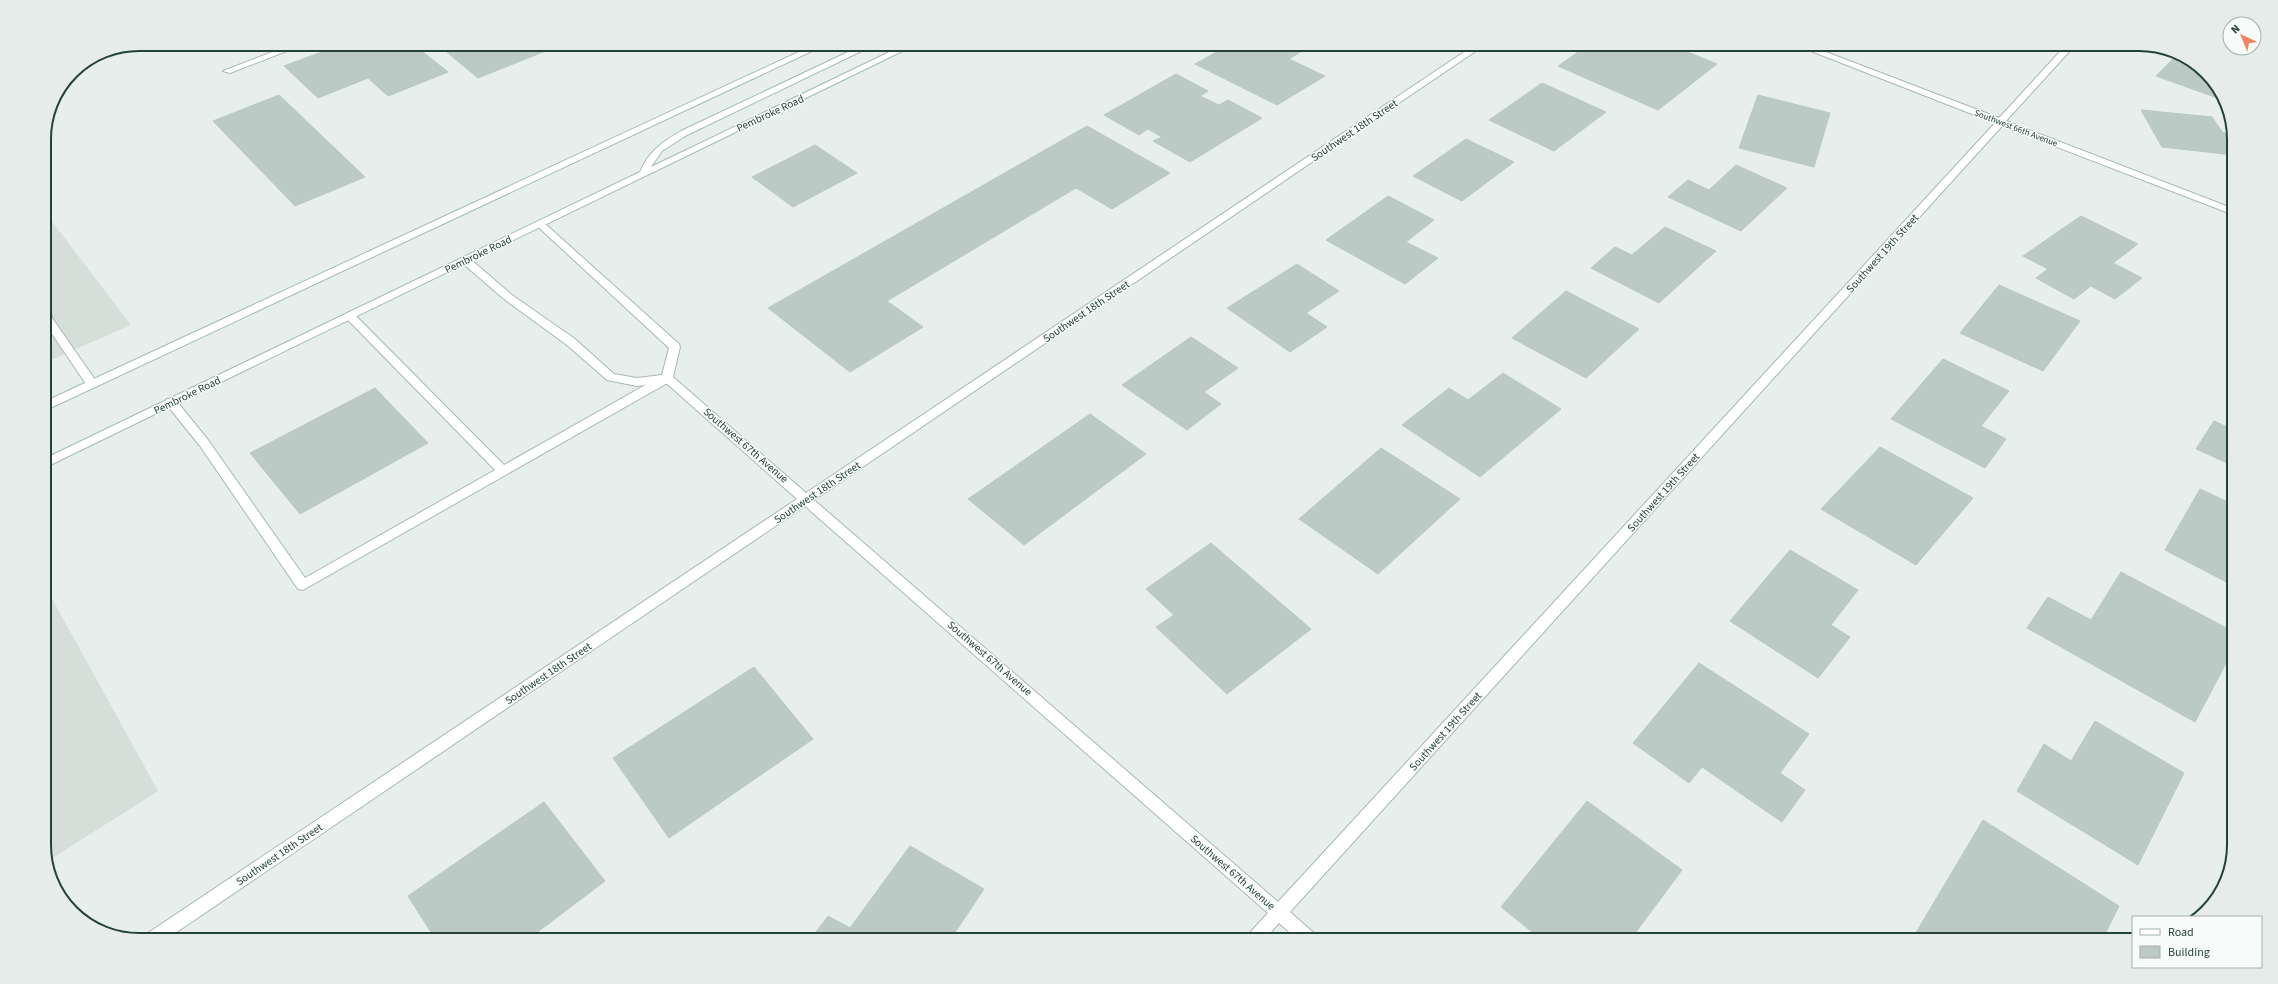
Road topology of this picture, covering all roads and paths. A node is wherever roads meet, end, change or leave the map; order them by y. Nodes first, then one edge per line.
1 (282, 51) edge
2 (808, 51) edge
3 (857, 51) edge
4 (898, 51) edge
5 (1472, 51) edge
6 (1816, 51) edge
7 (2066, 51) edge
8 (227, 71) dead end
9 (2001, 122) junction
10 (644, 173) junction
11 (2227, 209) edge
12 (540, 224) junction
13 (465, 260) junction
14 (350, 315) junction
15 (51, 324) edge
16 (667, 378) junction
17 (92, 384) junction
18 (171, 402) junction
19 (51, 404) edge
20 (51, 461) edge
21 (503, 471) junction
22 (807, 498) junction
23 (1279, 913) junction
24 (161, 933) edge
25 (1260, 933) edge
26 (1302, 933) edge

1 - 8 street
2 - 17 street
3 - 10 street
4 - 10 street, Pembroke Road
5 - 22 street, Southwest 18th Street
6 - 9 street, Southwest 66th Avenue
7 - 9 street, Southwest 19th Street
9 - 11 street, Southwest 66th Avenue
9 - 23 street, Southwest 19th Street
10 - 12 street, Pembroke Road
12 - 13 street, Pembroke Road
12 - 16 street
13 - 14 street, Pembroke Road
13 - 16 street
14 - 18 street, Pembroke Road
14 - 21 street
15 - 17 street
16 - 21 street
16 - 22 street, Southwest 67th Avenue
17 - 19 street
18 - 20 street, Pembroke Road
18 - 21 street
22 - 23 street, Southwest 67th Avenue
22 - 24 street, Southwest 18th Street
23 - 25 street, Southwest 19th Street
23 - 26 street, Southwest 67th Avenue

